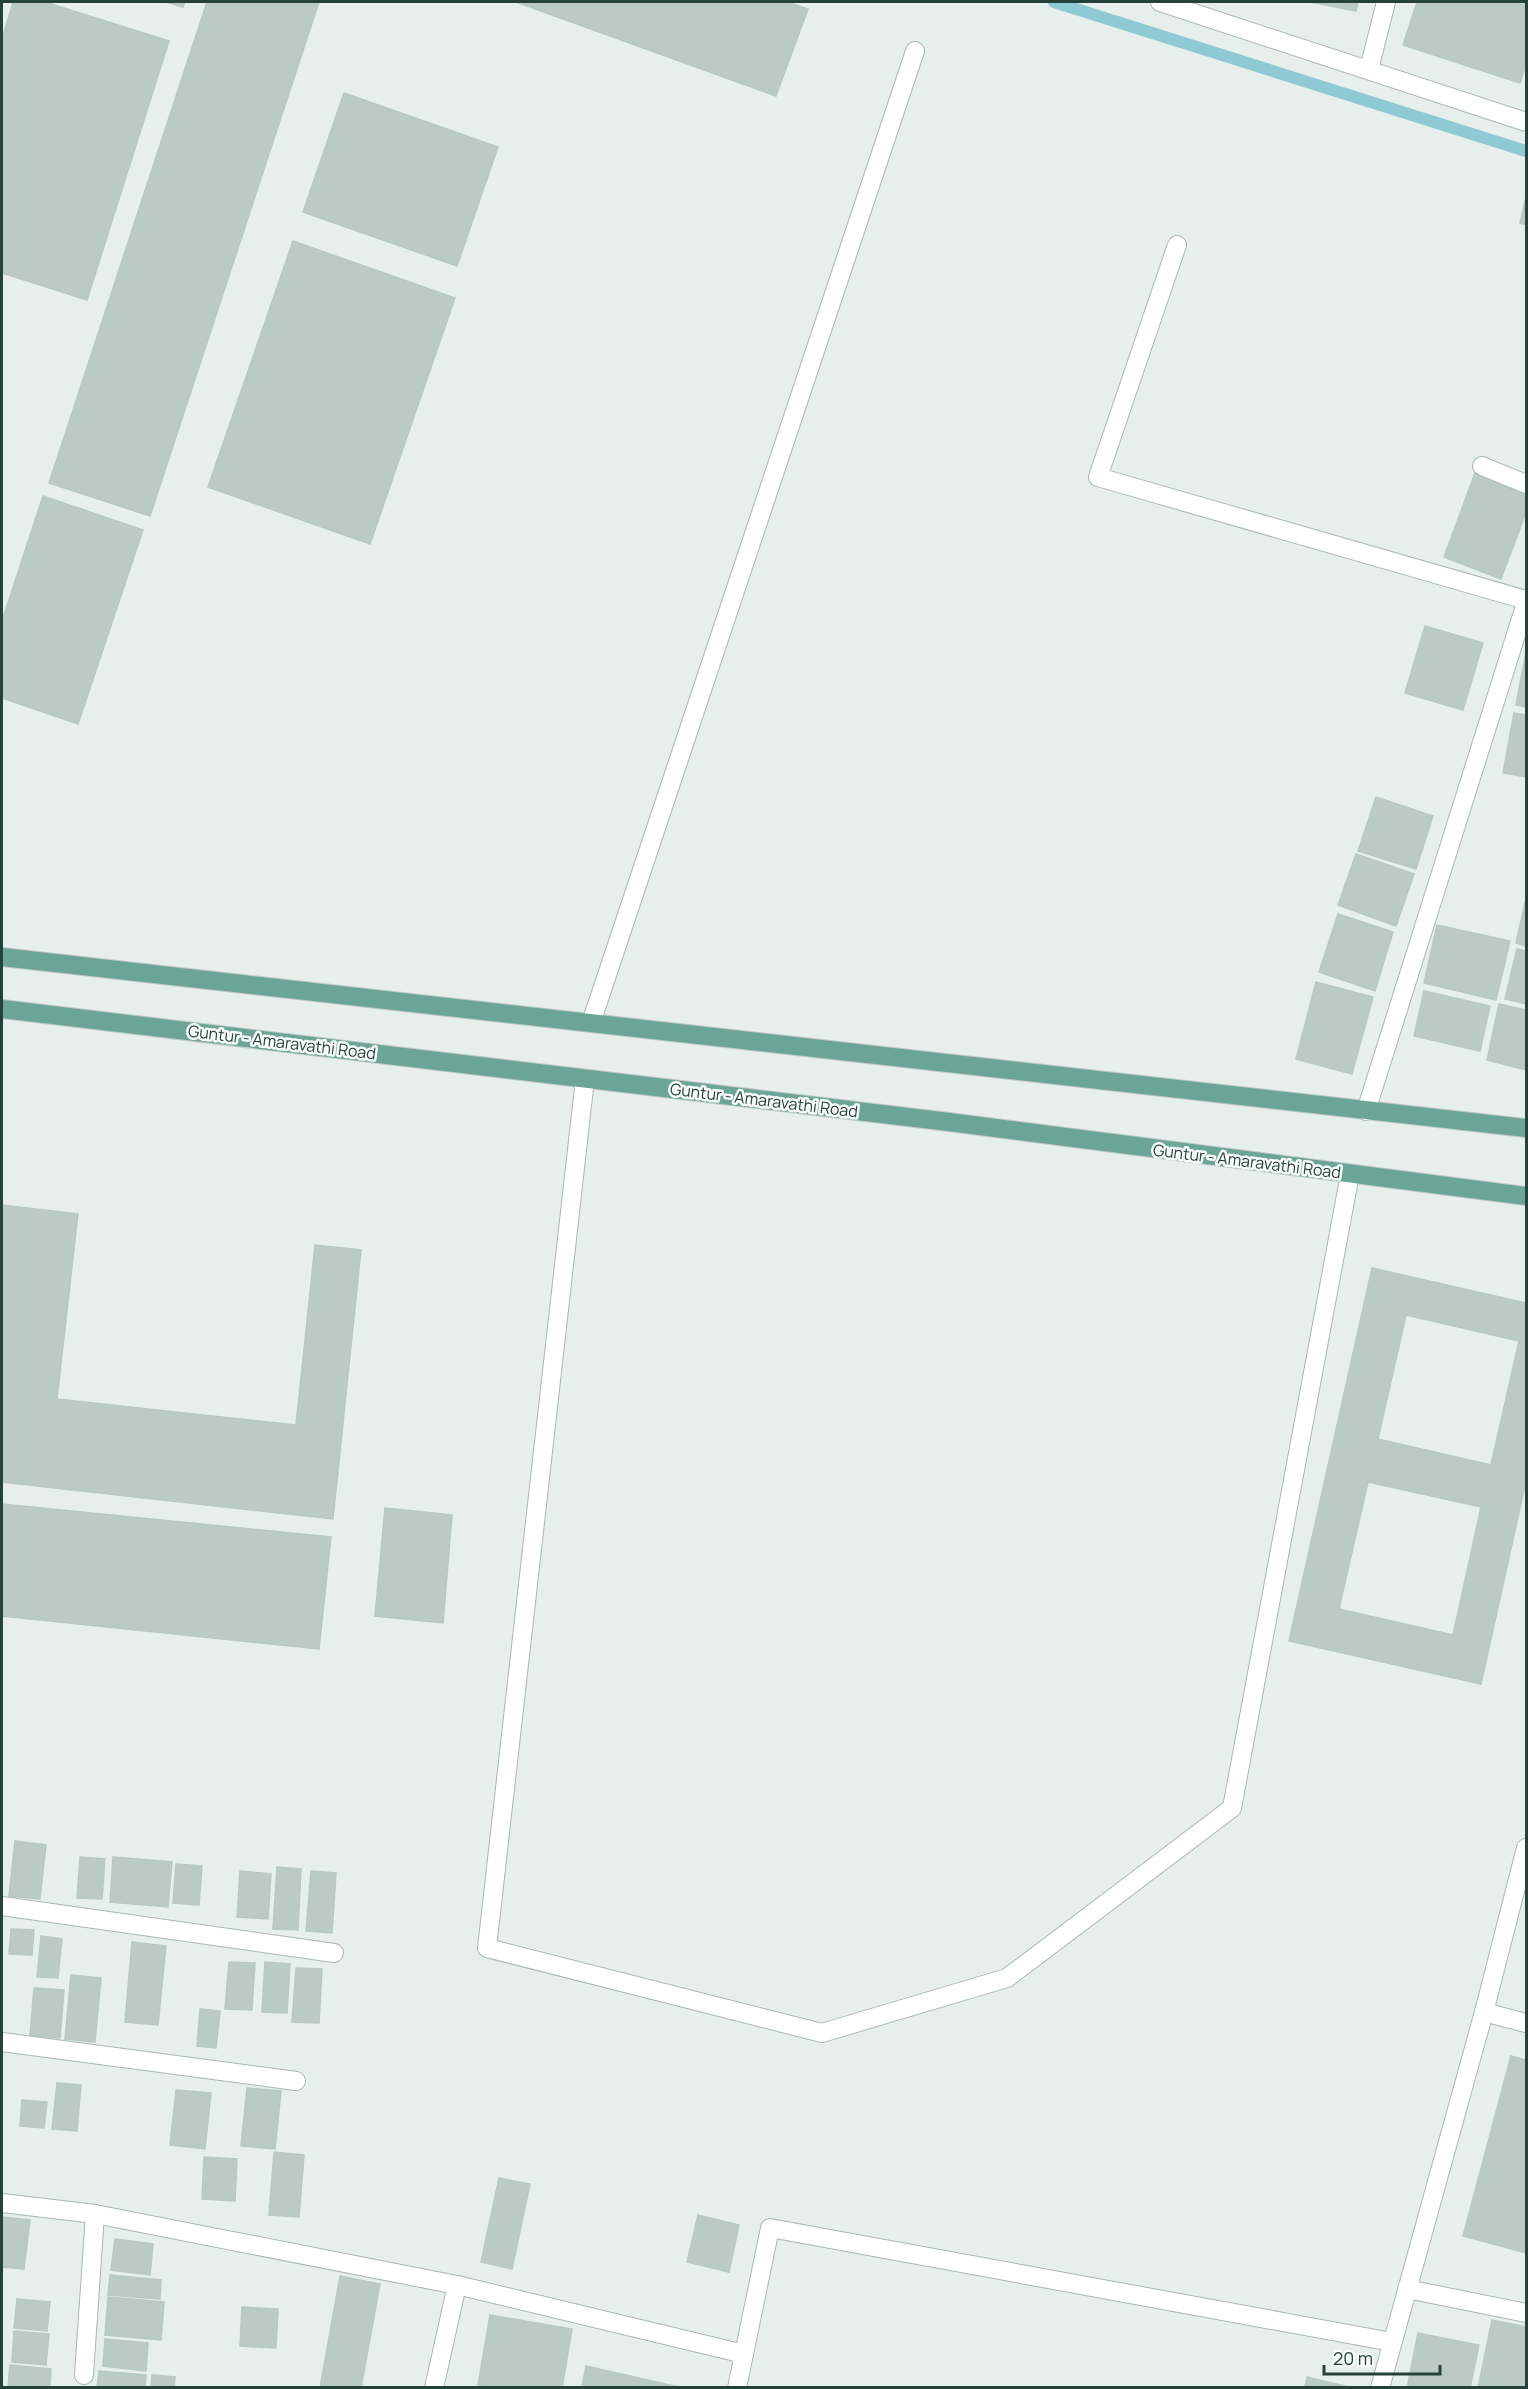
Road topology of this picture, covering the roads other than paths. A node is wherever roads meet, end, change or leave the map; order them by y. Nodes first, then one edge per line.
1 (1160, 2) edge
2 (1386, 2) edge
3 (915, 51) dead end
4 (1369, 69) junction
5 (1527, 122) edge
6 (1177, 245) dead end
7 (1482, 466) dead end
8 (1527, 484) edge
9 (1527, 602) edge
10 (2, 957) edge
11 (2, 1009) edge
12 (591, 1023) junction
13 (585, 1079) junction
14 (1366, 1111) junction
15 (1527, 1128) edge
16 (1350, 1174) junction
17 (1527, 1196) edge
18 (1527, 1848) edge
19 (2, 1906) edge
20 (334, 1953) dead end
21 (1484, 2012) junction
22 (1527, 2024) edge
23 (2, 2042) edge
24 (296, 2081) dead end
25 (2, 2203) edge
26 (95, 2214) junction
27 (457, 2285) junction
28 (1407, 2289) junction
29 (1527, 2313) edge
30 (1392, 2342) junction
31 (744, 2354) junction
32 (84, 2375) dead end
33 (435, 2388) edge
34 (737, 2388) edge
35 (1380, 2388) edge

1 - 4 street
2 - 4 street
3 - 12 street
4 - 5 street
6 - 9 street
7 - 8 street
9 - 14 street
10 - 12 main road
11 - 13 main road, Guntur - Amaravathi Road
12 - 14 main road
13 - 16 main road, Guntur - Amaravathi Road
13 - 16 street
14 - 15 main road
16 - 17 main road, Guntur - Amaravathi Road
18 - 21 street
19 - 20 street
21 - 22 street
21 - 28 street
23 - 24 street
25 - 26 street
26 - 27 street
26 - 32 street
27 - 31 street
27 - 33 street
28 - 29 street
28 - 30 street
30 - 31 street
30 - 35 street
31 - 34 street

